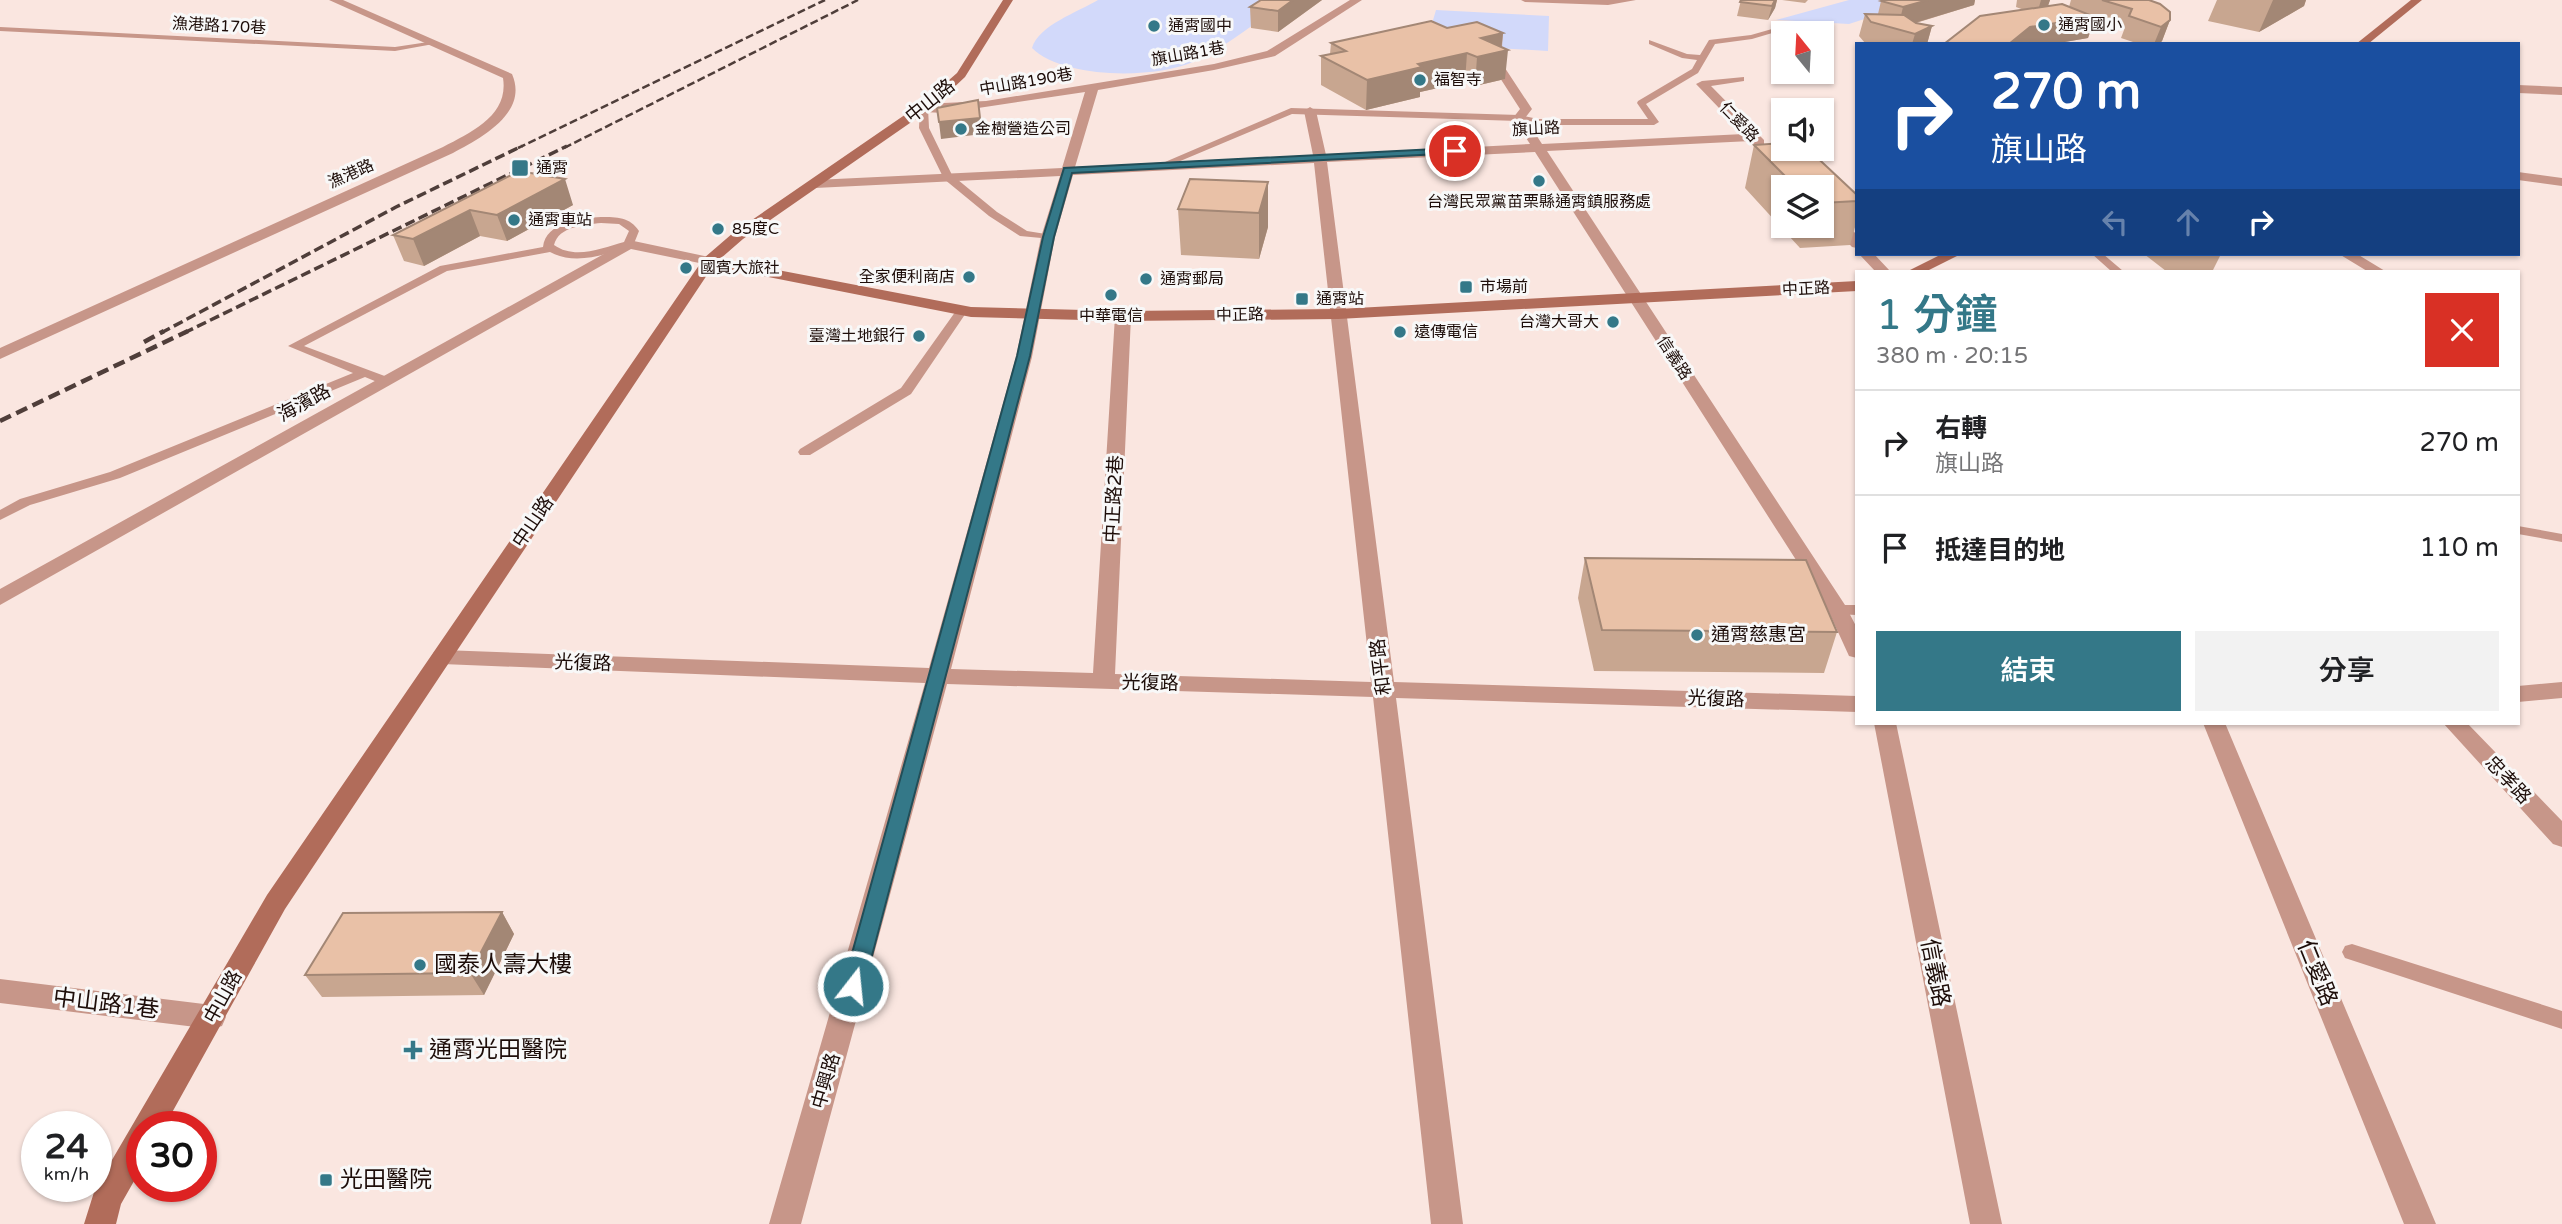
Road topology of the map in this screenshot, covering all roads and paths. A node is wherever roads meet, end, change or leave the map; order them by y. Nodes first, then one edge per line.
1 (334, 0) edge
2 (1008, 0) edge
3 (1357, 0) edge
4 (1525, 0) edge
5 (1632, 0) edge
6 (2417, 0) edge
7 (0, 29) edge
8 (1771, 31) edge
9 (1652, 41) dead end
10 (2364, 42) edge
11 (435, 43) junction
12 (1701, 58) junction
13 (1499, 67) edge
14 (1741, 79) dead end
15 (1093, 86) junction
16 (2520, 89) edge
17 (2560, 93) edge
18 (923, 108) junction
19 (1310, 111) junction
20 (1519, 118) junction
21 (1754, 137) junction
22 (1537, 147) junction
23 (1771, 154) edge
24 (1320, 157) junction
25 (1163, 165) junction
26 (1068, 170) junction
27 (2520, 176) edge
28 (948, 177) junction
29 (2562, 183) edge
30 (815, 184) junction
31 (1834, 220) edge
32 (1048, 237) junction
33 (1855, 242) edge
34 (629, 244) junction
35 (551, 249) junction
36 (1868, 256) edge
37 (1949, 256) edge
38 (2099, 256) edge
39 (2350, 256) edge
40 (709, 261) junction
41 (1882, 270) edge
42 (1917, 270) edge
43 (2116, 270) edge
44 (2376, 270) edge
45 (1855, 286) edge
46 (1635, 299) junction
47 (962, 310) junction
48 (1034, 314) junction
49 (1338, 314) junction
50 (1123, 316) junction
51 (0, 354) edge
52 (364, 373) junction
53 (386, 381) junction
54 (805, 452) dead end
55 (0, 516) edge
56 (2520, 530) edge
57 (2562, 538) edge
58 (0, 598) edge
59 (1838, 610) junction
60 (1855, 610) edge
61 (1855, 647) edge
62 (442, 657) junction
63 (937, 676) junction
64 (1104, 681) junction
65 (1384, 688) junction
66 (2562, 690) edge
67 (2520, 694) edge
68 (1855, 704) edge
69 (1885, 725) edge
70 (2215, 725) edge
71 (2456, 725) edge
72 (2562, 837) edge
73 (2352, 952) dead end
74 (0, 991) edge
75 (212, 1017) junction
76 (2562, 1020) edge
77 (157, 1111) edge
78 (126, 1166) edge
79 (100, 1224) edge
80 (785, 1224) edge
81 (1447, 1224) edge
82 (1986, 1224) edge
83 (2420, 1224) edge

1 - 11 street, 漁港路
2 - 18 main road, 中山路
3 - 15 street, 旗山路1巷
4 - 5 lane
6 - 10 main road
7 - 11 lane, 漁港路170巷
8 - 12 lane
9 - 12 lane
11 - 51 street, 漁港路
12 - 20 lane
13 - 20 street, 信義路
14 - 21 street, 仁愛路
15 - 18 street, 中山路190巷
15 - 26 street, 中興路
16 - 17 street
18 - 28 lane
18 - 30 main road, 中山路
19 - 20 lane
19 - 24 street, 和平路
19 - 25 lane
20 - 22 street, 信義路
21 - 22 street, 旗山路
21 - 23 street, 仁愛路
22 - 24 street, 旗山路
22 - 46 street, 信義路
24 - 25 street, 旗山路
24 - 49 street, 和平路
25 - 26 street, 旗山路
26 - 28 street, 旗山路
26 - 32 street, 中興路
27 - 29 street
28 - 30 street, 旗山路
28 - 32 lane
30 - 40 main road, 中山路
31 - 33 street
32 - 48 street, 中興路
34 - 35 lane
34 - 35 lane
34 - 40 street, 中正路
34 - 53 street, 海濱路
35 - 52 lane
36 - 41 street
37 - 42 main road
38 - 43 lane
39 - 44 street
40 - 47 main road, 中正路
40 - 62 main road, 中山路
45 - 46 main road, 中正路
46 - 49 main road, 中正路
46 - 59 street, 信義路
47 - 48 main road, 中正路
47 - 54 lane
48 - 50 main road, 中正路
48 - 63 street, 中興路
49 - 50 main road, 中正路
49 - 65 street, 和平路
50 - 64 street, 中正路2巷
52 - 53 lane
52 - 55 lane
53 - 58 street, 海濱路
56 - 57 lane
59 - 60 lane
59 - 61 street, 信義路
62 - 63 street, 光復路
62 - 75 main road, 中山路
63 - 64 street, 光復路
63 - 80 street, 中興路
64 - 65 street, 光復路
65 - 68 street, 光復路
65 - 81 street, 和平路
66 - 67 street
69 - 82 street, 信義路
70 - 83 street, 仁愛路
71 - 72 street, 忠孝路
73 - 76 lane
74 - 75 street, 中山路1巷
75 - 77 main road, 中山路
78 - 79 main road

